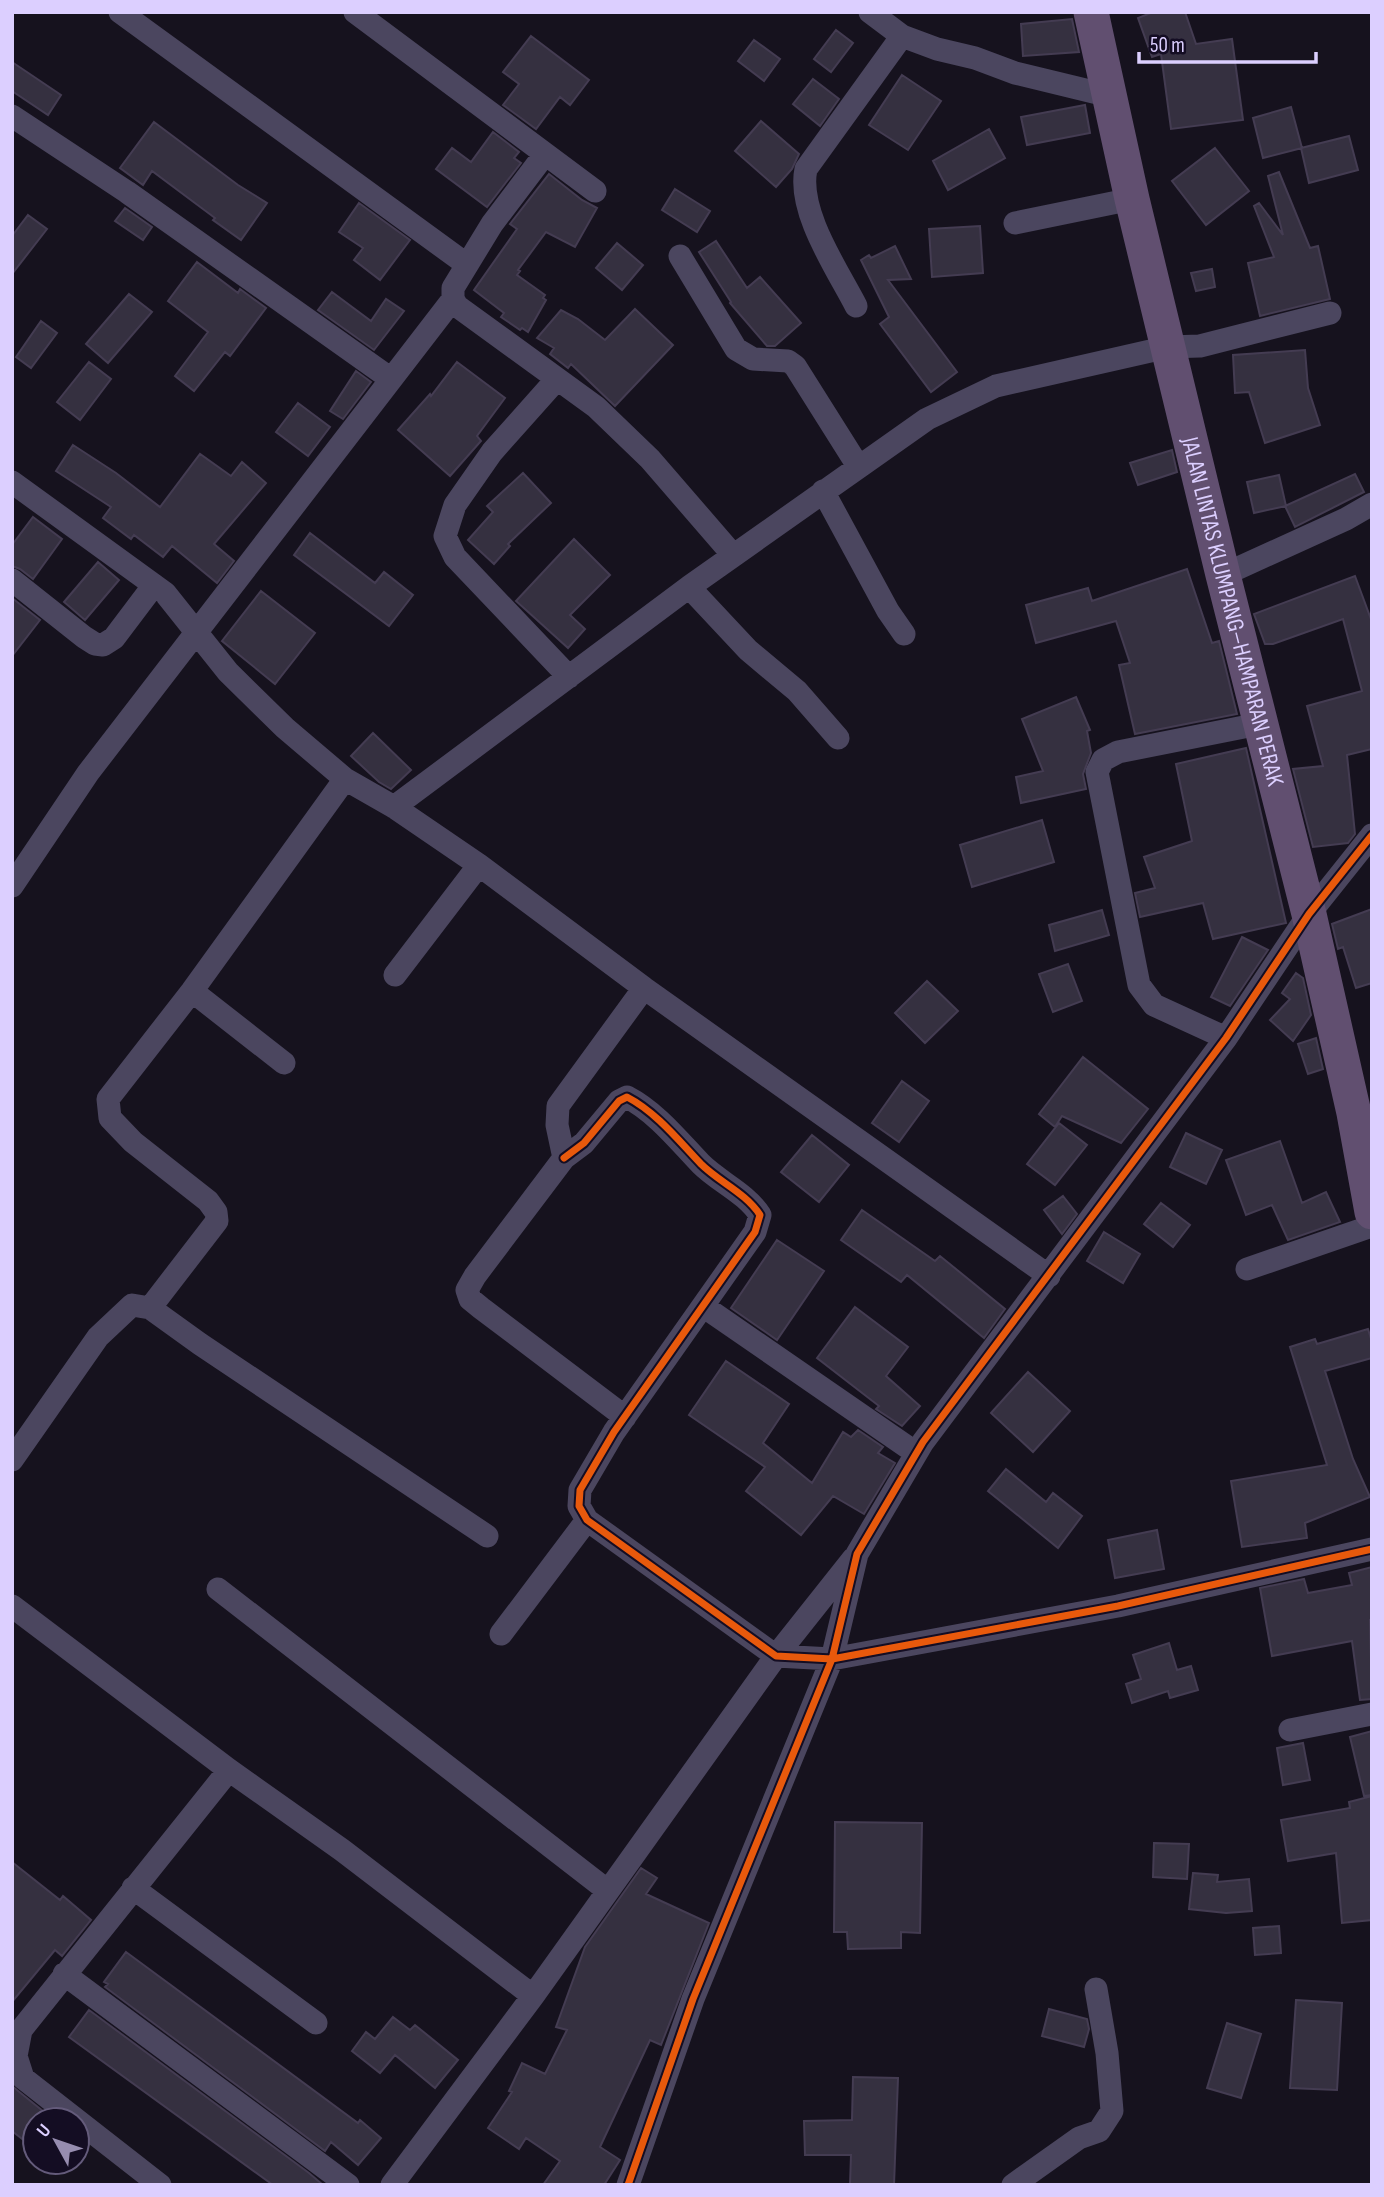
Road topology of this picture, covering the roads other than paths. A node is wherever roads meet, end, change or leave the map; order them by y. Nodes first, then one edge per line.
1 (120, 12) edge
2 (355, 12) edge
3 (870, 12) edge
4 (1091, 12) edge
5 (902, 36) junction
6 (1110, 96) junction
7 (12, 116) edge
8 (545, 154) junction
9 (595, 191) dead end
10 (1132, 199) junction
11 (1015, 223) dead end
12 (680, 256) dead end
13 (466, 264) junction
14 (453, 299) junction
15 (856, 306) dead end
16 (1330, 313) dead end
17 (1168, 347) junction
18 (391, 379) junction
19 (557, 379) junction
20 (858, 466) junction
21 (12, 482) edge
22 (822, 491) junction
23 (1372, 503) edge
24 (733, 555) junction
25 (1223, 575) junction
26 (12, 580) edge
27 (154, 584) junction
28 (689, 587) junction
29 (196, 634) junction
30 (904, 635) dead end
31 (569, 677) junction
32 (1259, 724) junction
33 (838, 738) dead end
34 (345, 779) junction
35 (394, 807) junction
36 (1372, 835) edge
37 (479, 865) junction
38 (12, 886) edge
39 (1309, 914) junction
40 (395, 975) dead end
41 (644, 988) junction
42 (192, 991) junction
43 (1226, 1038) junction
44 (284, 1063) dead end
45 (1363, 1109) edge
46 (564, 1158) junction
47 (1372, 1212) edge
48 (1372, 1226) edge
49 (1247, 1269) dead end
50 (1049, 1276) junction
51 (703, 1306) junction
52 (150, 1308) junction
53 (625, 1417) junction
54 (916, 1453) junction
55 (12, 1460) edge
56 (587, 1520) junction
57 (487, 1536) dead end
58 (1372, 1549) edge
59 (857, 1554) junction
60 (218, 1589) dead end
61 (12, 1606) edge
62 (501, 1634) dead end
63 (776, 1657) junction
64 (832, 1659) junction
65 (1372, 1714) edge
66 (1290, 1730) dead end
67 (229, 1770) junction
68 (134, 1888) junction
69 (608, 1891) junction
70 (64, 1974) junction
71 (1096, 1989) dead end
72 (533, 1996) junction
73 (316, 2023) dead end
74 (160, 2185) edge
75 (348, 2185) edge
76 (392, 2185) edge
77 (628, 2185) edge
78 (1013, 2185) edge

1 - 13 street
2 - 8 street
3 - 5 street
4 - 6 main road, JALAN LINTAS KLUMPANG–HAMPARAN PERAK
5 - 6 street
5 - 15 street
6 - 10 main road, JALAN LINTAS KLUMPANG–HAMPARAN PERAK
7 - 18 street
8 - 9 street
8 - 13 street
10 - 11 street
10 - 17 main road, JALAN LINTAS KLUMPANG–HAMPARAN PERAK
12 - 20 street
13 - 14 street
14 - 18 street
14 - 19 street
16 - 17 street
17 - 20 street
17 - 25 main road, JALAN LINTAS KLUMPANG–HAMPARAN PERAK
18 - 29 street
19 - 24 street
19 - 31 street
20 - 22 street
21 - 27 street
22 - 24 street
22 - 30 street
23 - 25 street
24 - 28 street
25 - 32 main road, JALAN LINTAS KLUMPANG–HAMPARAN PERAK
26 - 27 street
27 - 29 street
28 - 31 street
28 - 33 street
29 - 34 street
29 - 38 street
31 - 35 street
32 - 39 main road, JALAN LINTAS KLUMPANG–HAMPARAN PERAK
32 - 43 street
34 - 35 street
34 - 42 street
35 - 37 street
36 - 39 street
37 - 40 street
37 - 41 street
39 - 43 street
39 - 45 main road, JALAN LINTAS KLUMPANG–HAMPARAN PERAK
41 - 46 street
41 - 50 street
42 - 44 street
42 - 52 street
43 - 50 street
45 - 47 main road, JALAN LINTAS KLUMPANG–HAMPARAN PERAK
46 - 51 street
46 - 53 street
48 - 49 street
50 - 54 street
51 - 53 street
51 - 54 street
52 - 55 street
52 - 57 street
53 - 56 street
54 - 59 street
56 - 62 street
56 - 63 street
58 - 64 street
59 - 63 street
59 - 64 street
60 - 69 street
61 - 67 street
63 - 64 street
63 - 69 street
64 - 77 street
65 - 66 street
67 - 68 street
67 - 72 street
68 - 70 street
68 - 73 street
69 - 72 street
70 - 74 street
70 - 75 street
71 - 78 street
72 - 76 street

